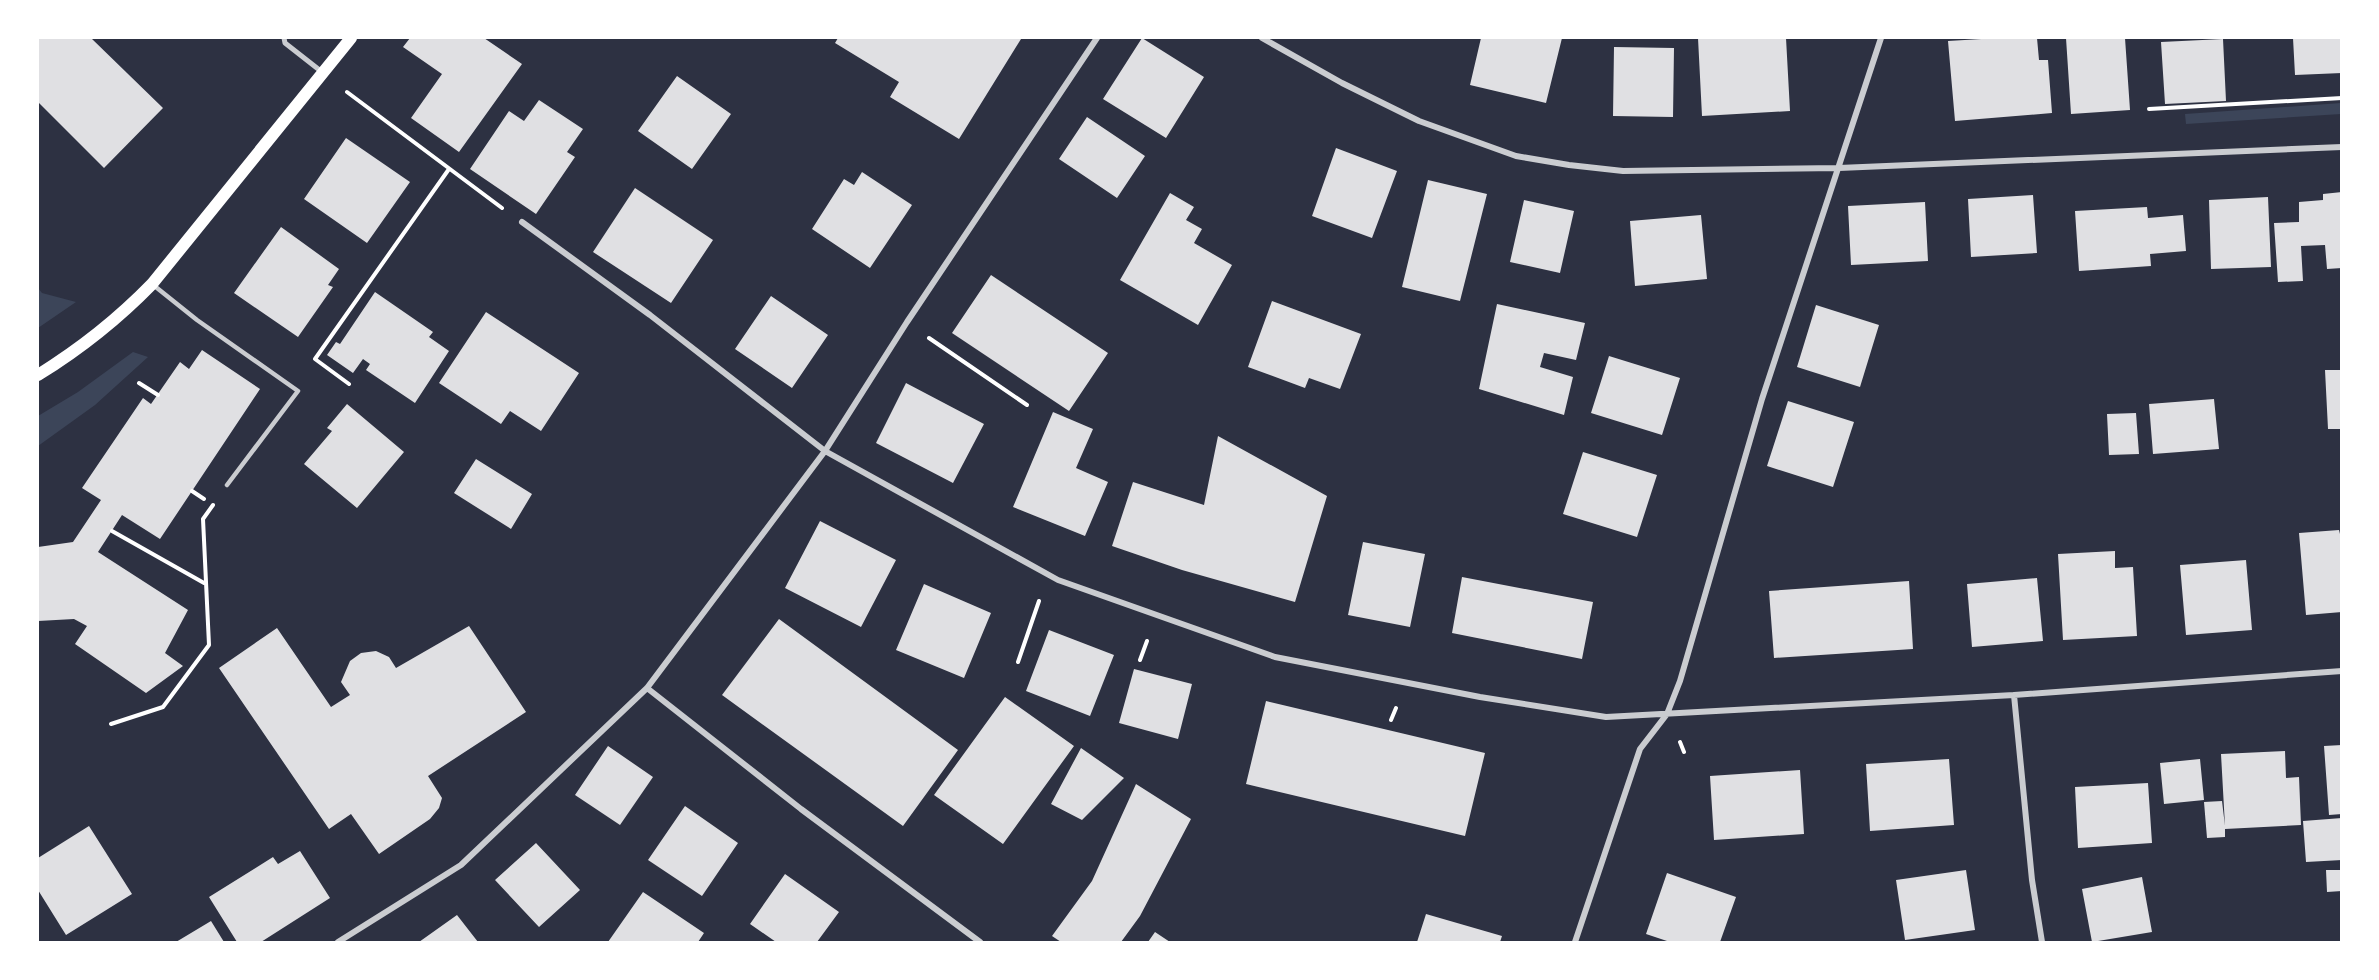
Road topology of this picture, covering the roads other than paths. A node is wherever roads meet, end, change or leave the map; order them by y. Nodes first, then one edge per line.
1 (284, 38) edge
2 (351, 38) edge
3 (1097, 38) edge
4 (1262, 38) edge
5 (1881, 38) edge
6 (323, 74) junction
7 (2342, 147) edge
8 (1839, 168) junction
9 (522, 222) road end
10 (152, 284) junction
11 (38, 375) edge
12 (825, 451) junction
13 (227, 486) road end
14 (2342, 671) edge
15 (647, 688) junction
16 (2014, 695) junction
17 (1667, 714) junction
18 (338, 942) edge
19 (980, 942) edge
20 (1575, 942) edge
21 (2042, 942) edge

1 - 6 street
2 - 6 main road
3 - 12 street
4 - 8 street
5 - 8 street
6 - 10 main road
7 - 8 street
8 - 17 street
9 - 12 street
10 - 11 main road
10 - 13 lane
12 - 15 street
12 - 17 street
14 - 16 street
15 - 18 street
15 - 19 street
16 - 17 street
16 - 21 street
17 - 20 street

